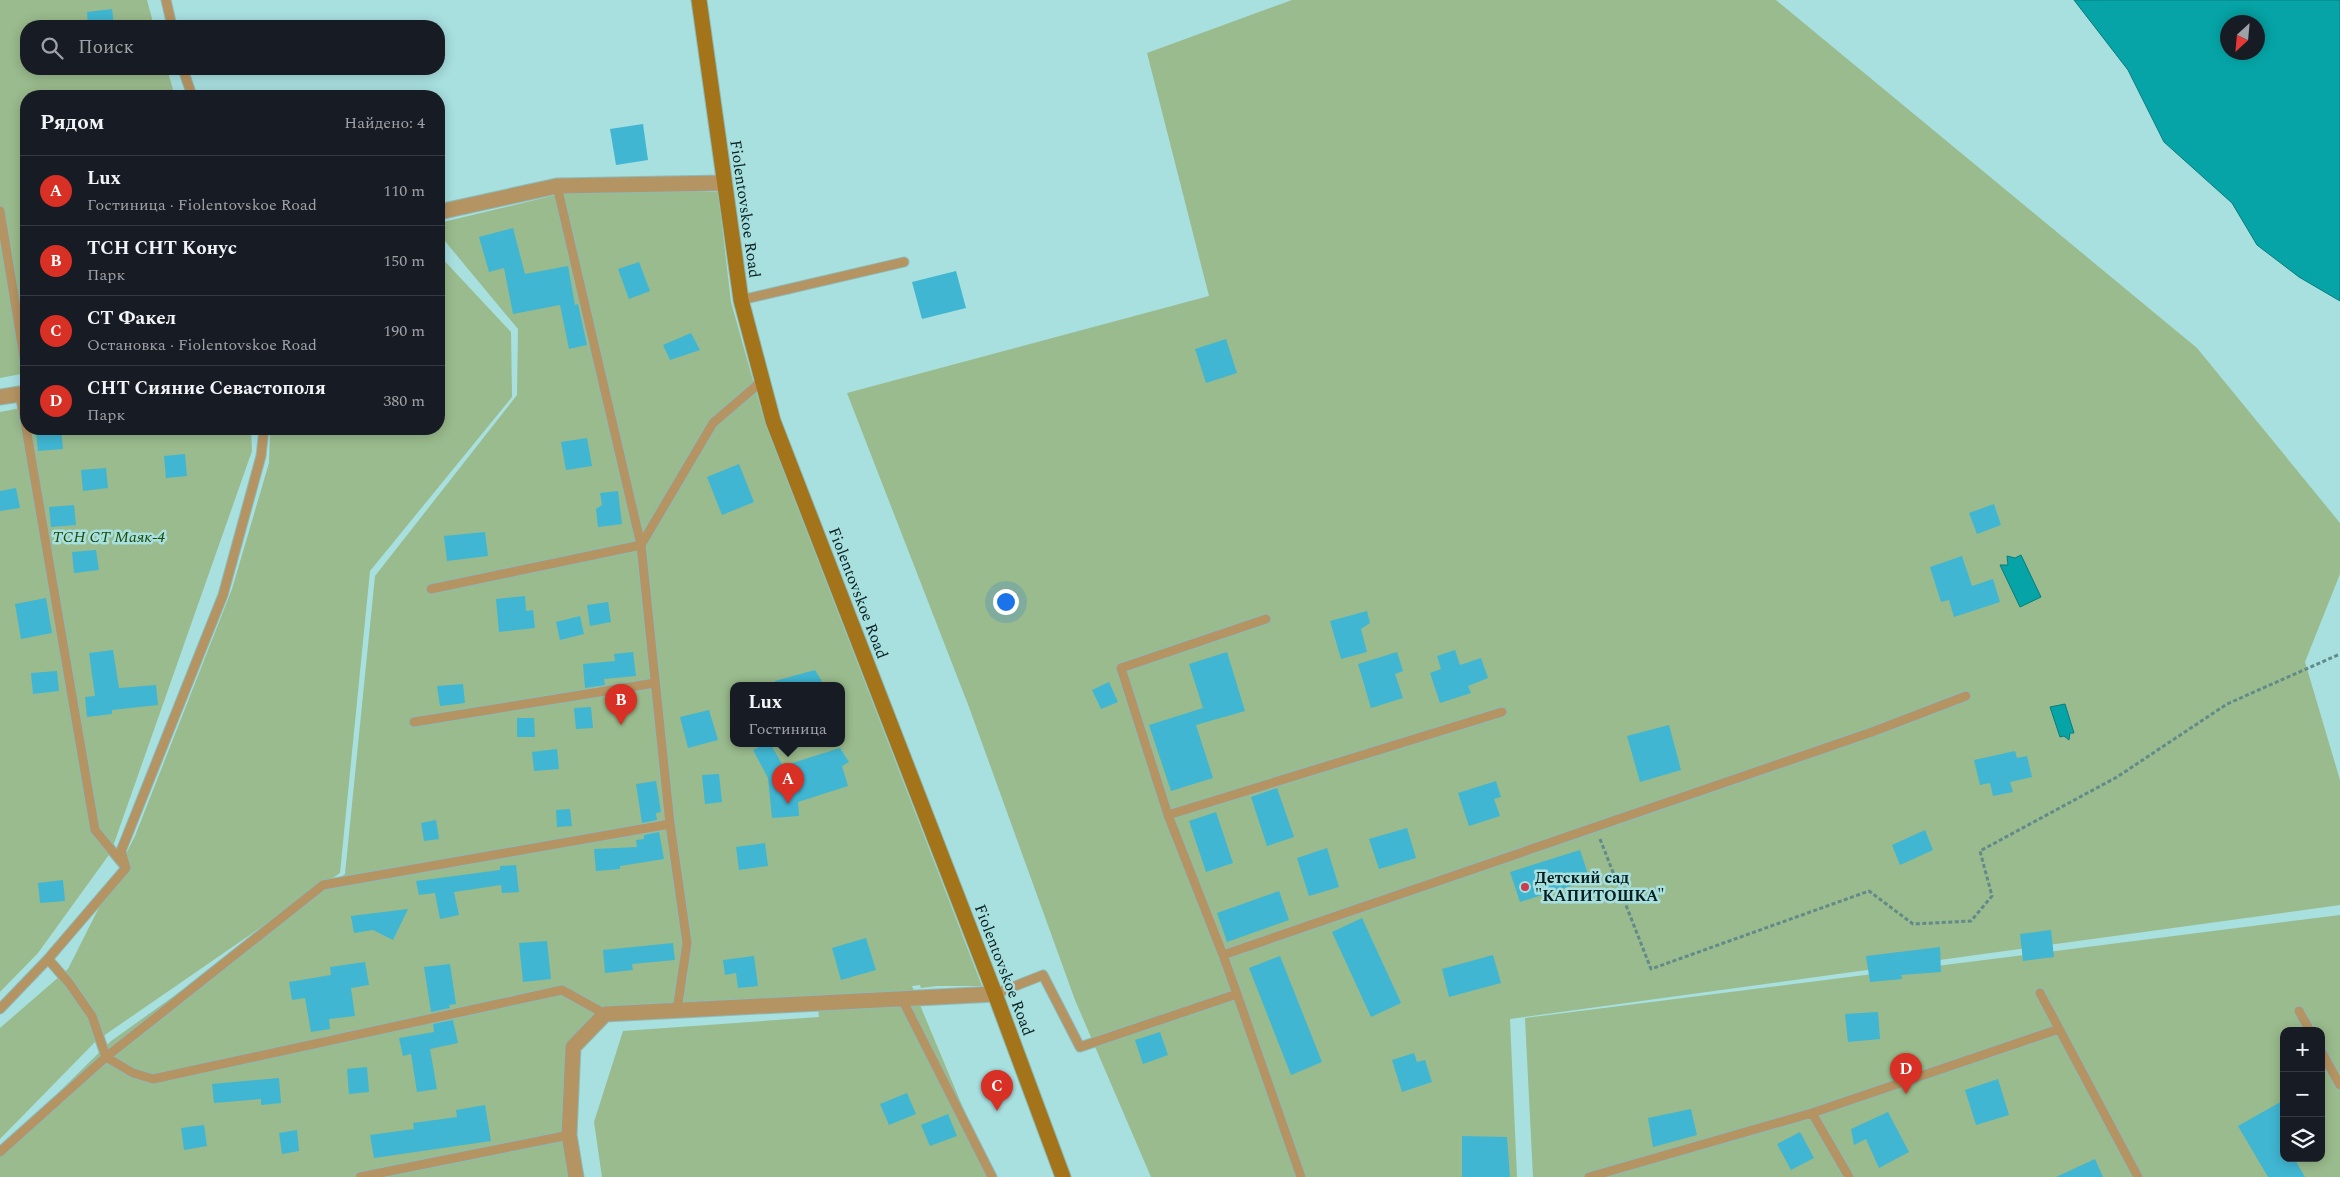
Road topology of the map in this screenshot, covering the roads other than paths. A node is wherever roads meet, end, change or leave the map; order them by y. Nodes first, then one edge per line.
1 (166, 0) edge
2 (699, 0) edge
3 (171, 20) edge
4 (185, 75) edge
5 (190, 90) edge
6 (724, 183) junction
7 (557, 186) junction
8 (0, 211) edge
9 (445, 211) edge
10 (904, 262) dead end
11 (741, 300) junction
12 (20, 333) edge
13 (762, 380) junction
14 (20, 394) edge
15 (0, 397) edge
16 (30, 435) edge
17 (263, 435) edge
18 (641, 545) junction
19 (431, 589) dead end
20 (1266, 619) dead end
21 (655, 683) junction
22 (1966, 696) dead end
23 (1502, 712) dead end
24 (414, 722) dead end
25 (1168, 815) junction
26 (670, 824) junction
27 (126, 868) junction
28 (1223, 955) junction
29 (48, 959) junction
30 (2040, 993) dead end
31 (995, 994) junction
32 (1237, 994) junction
33 (902, 999) junction
34 (0, 1009) edge
35 (677, 1010) junction
36 (2299, 1011) dead end
37 (605, 1014) junction
38 (2308, 1027) edge
39 (2059, 1029) junction
40 (106, 1057) junction
41 (2325, 1058) edge
42 (2340, 1085) edge
43 (1812, 1113) junction
44 (568, 1135) junction
45 (0, 1152) edge
46 (360, 1177) edge
47 (576, 1177) edge
48 (992, 1177) edge
49 (1063, 1177) edge
50 (1301, 1177) edge
51 (1589, 1177) edge
52 (1849, 1177) edge
53 (2138, 1177) edge

1 - 3 lane
2 - 6 main road, Fiolentovskoe Road
4 - 5 lane
6 - 7 street
6 - 11 main road, Fiolentovskoe Road
7 - 9 street
7 - 18 lane
8 - 12 lane
10 - 11 lane
11 - 13 main road, Fiolentovskoe Road
13 - 18 lane
13 - 31 main road, Fiolentovskoe Road
14 - 15 street
16 - 27 lane
17 - 27 lane
18 - 19 lane
18 - 21 lane
20 - 25 lane
21 - 24 lane
21 - 26 lane
22 - 28 lane
23 - 25 lane
25 - 28 lane
26 - 35 lane
26 - 40 lane
27 - 29 lane
28 - 32 lane
29 - 34 lane
29 - 40 lane
30 - 39 lane
31 - 32 lane
31 - 33 street
31 - 49 main road, Fiolentovskoe Road
32 - 50 lane
33 - 35 street
33 - 48 lane
35 - 37 street
36 - 38 lane
37 - 40 lane
37 - 44 street
39 - 43 lane
39 - 53 lane
40 - 45 lane
41 - 42 lane
43 - 51 lane
43 - 52 lane
44 - 46 lane
44 - 47 street

